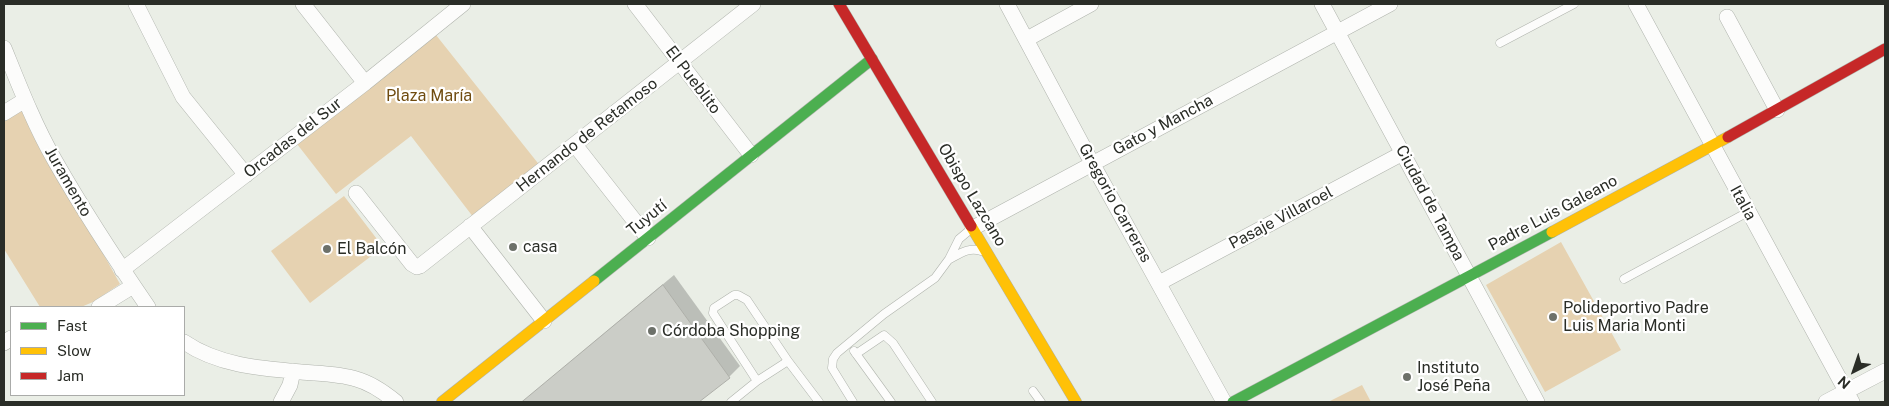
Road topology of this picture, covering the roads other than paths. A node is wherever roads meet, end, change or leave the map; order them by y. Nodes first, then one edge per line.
1 (136, 4) edge
2 (303, 4) edge
3 (463, 4) edge
4 (635, 4) edge
5 (753, 4) edge
6 (839, 4) edge
7 (1007, 4) edge
8 (1091, 4) edge
9 (1322, 4) edge
10 (1390, 4) edge
11 (1574, 4) edge
12 (1636, 4) edge
13 (1727, 17) dead end
14 (1337, 32) junction
15 (1027, 39) junction
16 (1500, 43) dead end
17 (4, 48) edge
18 (1885, 49) edge
19 (872, 58) junction
20 (680, 62) junction
21 (365, 83) junction
22 (25, 100) junction
23 (1777, 110) junction
24 (4, 113) edge
25 (574, 145) junction
26 (1712, 146) junction
27 (1403, 153) junction
28 (751, 155) junction
29 (1092, 163) junction
30 (246, 175) junction
31 (356, 193) dead end
32 (1748, 212) junction
33 (470, 226) junction
34 (973, 228) junction
35 (648, 238) junction
36 (988, 254) junction
37 (949, 259) junction
38 (122, 270) junction
39 (1470, 276) junction
40 (1624, 278) dead end
41 (1159, 283) junction
42 (133, 286) junction
43 (101, 306) edge
44 (147, 306) edge
45 (544, 321) junction
46 (185, 343) edge
47 (848, 343) junction
48 (856, 354) junction
49 (788, 361) junction
50 (294, 371) junction
51 (1885, 371) edge
52 (757, 381) junction
53 (1033, 391) dead end
54 (1850, 397) edge
55 (281, 402) edge
56 (396, 402) edge
57 (442, 402) edge
58 (731, 402) edge
59 (818, 402) edge
60 (853, 402) edge
61 (891, 402) edge
62 (932, 402) edge
63 (1041, 402) edge
64 (1076, 402) edge
65 (1224, 402) edge
66 (1233, 402) edge
67 (1537, 402) edge
68 (1826, 402) edge

1 - 30 street
2 - 21 street
3 - 21 street, Orcadas del Sur
4 - 20 street, El Pueblito
5 - 20 street, Hernando de Retamoso
6 - 19 main road, Obispo Lazcano
7 - 15 street, Gregorio Carreras
8 - 15 street
9 - 14 street, Ciudad de Tampa
10 - 14 street, Gato y Mancha
11 - 16 lane
12 - 26 street, Italia
13 - 23 street
14 - 27 street, Ciudad de Tampa
14 - 29 street, Gato y Mancha
15 - 29 street, Gregorio Carreras
17 - 22 street, Juramento
18 - 23 main road, Padre Luis Galeano
19 - 28 main road, Tuyutí
19 - 34 main road, Obispo Lazcano
20 - 25 street, Hernando de Retamoso
20 - 28 street, El Pueblito
21 - 30 street, Orcadas del Sur
22 - 24 street
22 - 38 street, Juramento
23 - 26 main road, Padre Luis Galeano
25 - 33 street, Hernando de Retamoso
25 - 35 street
26 - 32 street, Italia
26 - 39 main road, Padre Luis Galeano
27 - 39 street, Ciudad de Tampa
27 - 41 street, Pasaje Villaroel
28 - 35 main road, Tuyutí
29 - 34 street, Gato y Mancha
29 - 41 street, Gregorio Carreras
30 - 38 street, Orcadas del Sur
31 - 33 street, Hernando de Retamoso
32 - 40 lane
32 - 54 street, Italia
33 - 45 street
34 - 36 main road, Obispo Lazcano
34 - 37 lane, Gato y Mancha
35 - 45 main road, Tuyutí
36 - 37 lane, Gato y Mancha
36 - 64 main road, Obispo Lazcano
37 - 47 lane, Gato y Mancha
38 - 42 street, Juramento
39 - 66 main road, Padre Luis Galeano
39 - 67 street, Ciudad de Tampa
41 - 65 street, Gregorio Carreras
42 - 43 street
42 - 44 street, Juramento
45 - 57 main road, Tuyutí
46 - 50 street
47 - 48 lane
47 - 60 lane, Gato y Mancha
48 - 61 lane
48 - 62 lane
49 - 52 lane
49 - 52 lane
49 - 59 lane
50 - 55 street
50 - 56 street
51 - 54 street
52 - 58 lane
53 - 63 lane
54 - 68 street

